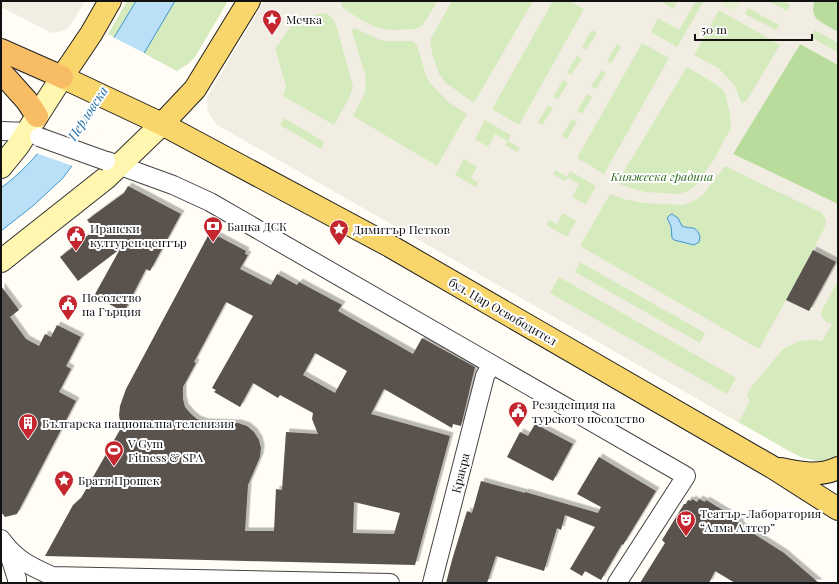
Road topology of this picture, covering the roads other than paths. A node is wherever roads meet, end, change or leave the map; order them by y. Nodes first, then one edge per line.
1 (110, 1) edge
2 (249, 1) edge
3 (1, 50) edge
4 (1, 72) edge
5 (69, 80) junction
6 (162, 124) junction
7 (34, 128) junction
8 (1, 131) edge
9 (113, 163) junction
10 (1, 167) edge
11 (1, 261) edge
12 (491, 365) junction
13 (772, 467) junction
14 (838, 468) edge
15 (838, 509) edge
16 (3, 545) edge
17 (16, 583) edge
18 (390, 583) edge
19 (432, 583) edge
20 (617, 583) edge

1 - 5 main road
2 - 6 main road
3 - 5 highway
4 - 7 highway
5 - 6 main road, бул. Цар Освободител
5 - 7 main road
6 - 9 main road
6 - 13 main road, бул. Цар Освободител
7 - 8 street
7 - 9 street, bridge
7 - 10 main road
9 - 11 main road
9 - 12 street
12 - 19 street, Кракра
12 - 20 street
13 - 14 main road
13 - 15 main road, бул. Цар Освободител
16 - 17 street
16 - 18 street

